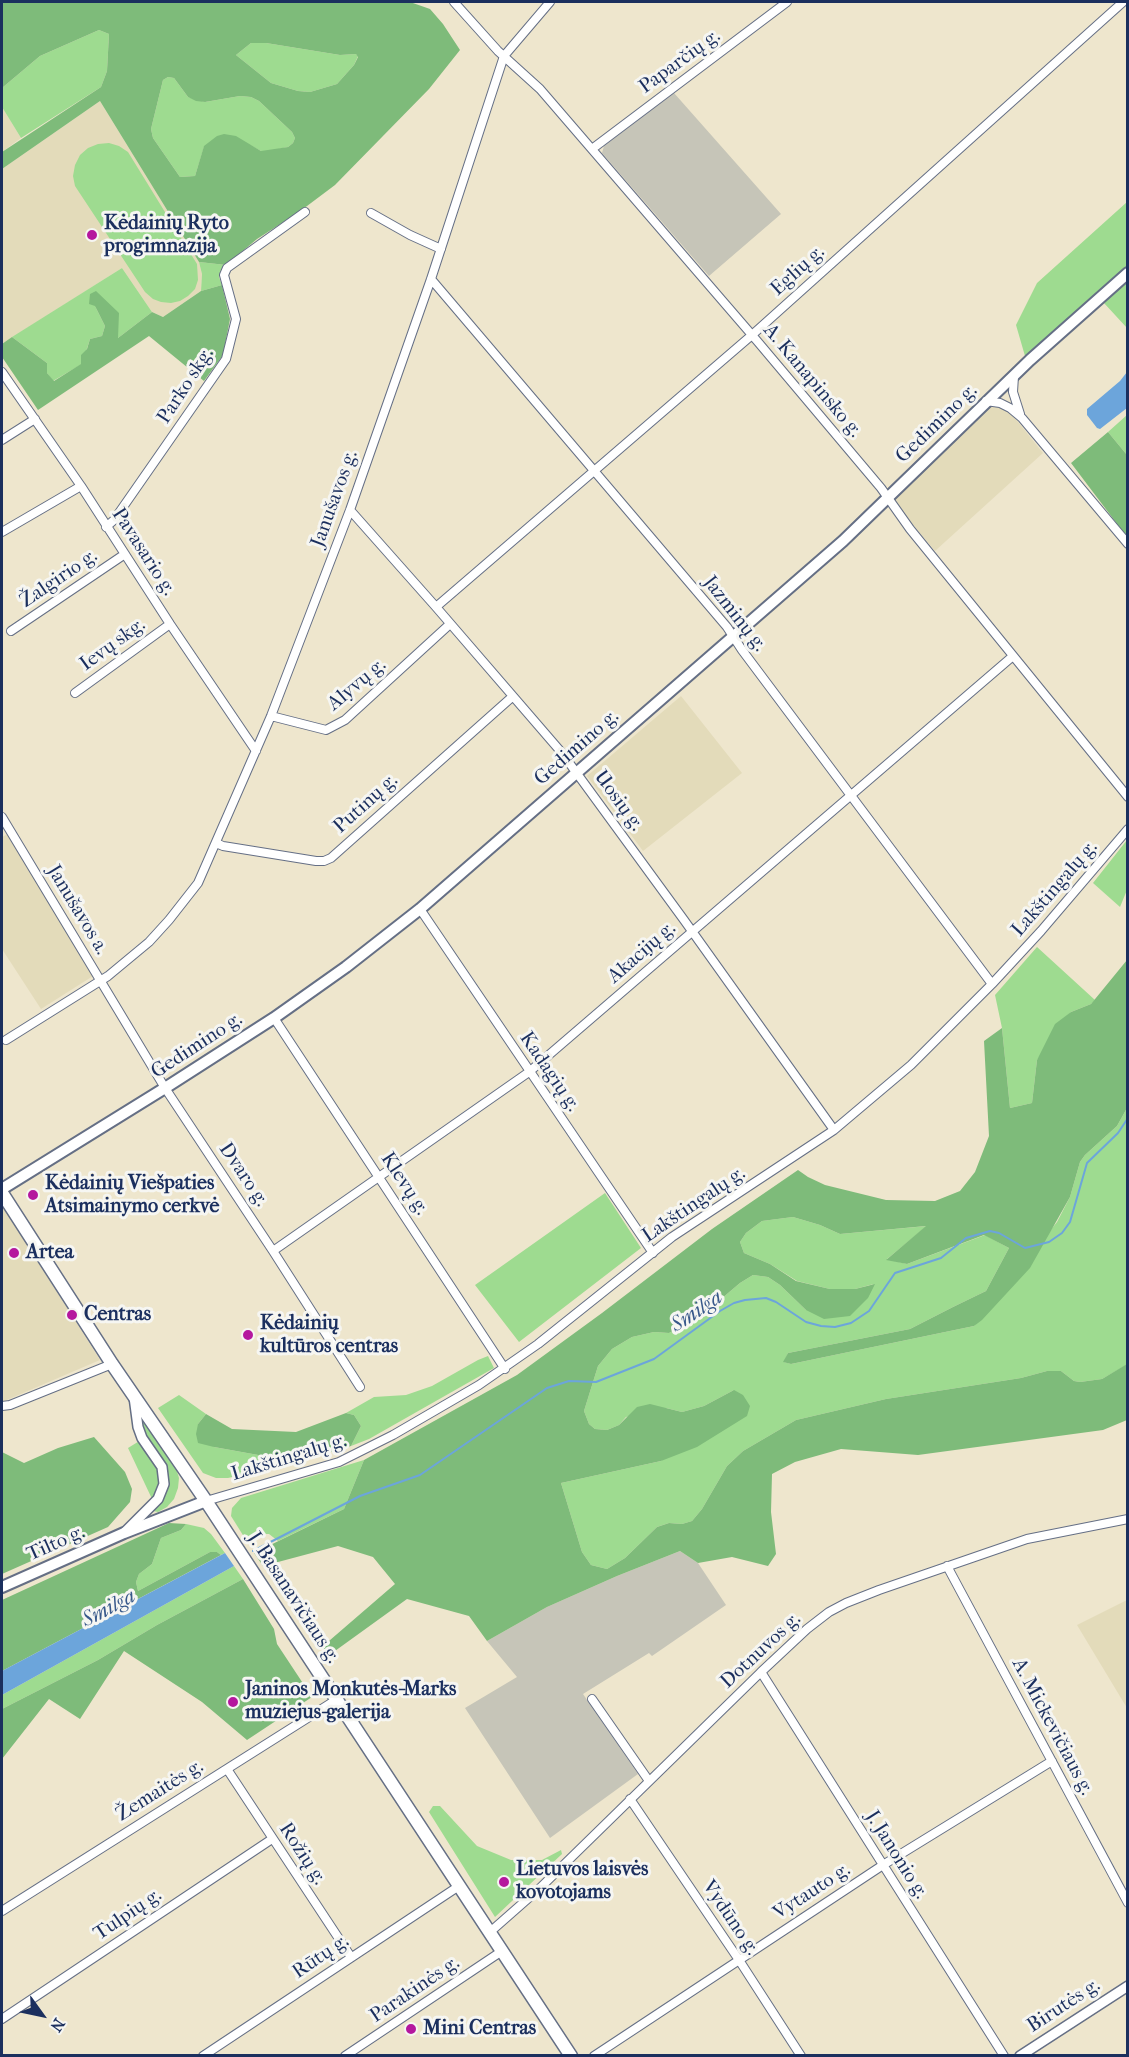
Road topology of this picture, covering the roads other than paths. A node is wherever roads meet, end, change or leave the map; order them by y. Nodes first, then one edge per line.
1 (454, 2) edge
2 (550, 2) edge
3 (787, 2) edge
4 (1123, 2) edge
5 (504, 56) junction
6 (592, 149) junction
7 (305, 212) dead end
8 (370, 213) dead end
9 (441, 249) junction
10 (1128, 273) edge
11 (431, 279) junction
12 (752, 335) junction
13 (2, 372) edge
14 (1015, 374) junction
15 (986, 401) junction
16 (1022, 418) junction
17 (35, 419) junction
18 (2, 440) edge
19 (595, 472) junction
20 (81, 486) junction
21 (886, 498) junction
22 (350, 510) junction
23 (106, 527) junction
24 (2, 532) edge
25 (1126, 540) edge
26 (125, 554) junction
27 (436, 607) junction
28 (170, 624) junction
29 (450, 624) junction
30 (11, 631) dead end
31 (733, 636) junction
32 (1013, 656) junction
33 (75, 693) dead end
34 (512, 697) junction
35 (271, 716) junction
36 (256, 751) junction
37 (577, 772) junction
38 (851, 795) junction
39 (1128, 797) edge
40 (2, 817) edge
41 (1128, 829) edge
42 (5, 830) edge
43 (216, 843) junction
44 (420, 909) junction
45 (692, 932) junction
46 (101, 981) junction
47 (992, 984) junction
48 (274, 1018) junction
49 (6, 1040) dead end
50 (529, 1072) junction
51 (165, 1088) junction
52 (834, 1130) junction
53 (380, 1178) junction
54 (2, 1191) edge
55 (273, 1251) junction
56 (653, 1253) junction
57 (112, 1364) junction
58 (505, 1369) junction
59 (360, 1387) dead end
60 (134, 1397) junction
61 (2, 1406) edge
62 (206, 1501) junction
63 (1128, 1519) edge
64 (124, 1533) junction
65 (947, 1566) junction
66 (2, 1587) edge
67 (761, 1672) junction
68 (592, 1699) dead end
69 (336, 1700) junction
70 (1052, 1761) junction
71 (227, 1769) junction
72 (649, 1781) junction
73 (630, 1799) junction
74 (272, 1839) junction
75 (883, 1865) junction
76 (459, 1886) junction
77 (1128, 1903) edge
78 (2, 1911) edge
79 (490, 1932) junction
80 (502, 1951) junction
81 (351, 1957) junction
82 (739, 1960) junction
83 (1128, 1986) edge
84 (2, 2019) edge
85 (202, 2055) edge
86 (345, 2055) edge
87 (571, 2055) edge
88 (594, 2055) edge
89 (801, 2055) edge
90 (1004, 2055) edge
91 (1020, 2055) edge

1 - 5 street, A. Kanapinsko g.
2 - 5 street, Janušavos g.
3 - 6 street, Paparčių g.
4 - 12 street, Eglių g.
5 - 6 street, A. Kanapinsko g.
5 - 9 street, Janušavos g.
6 - 12 street, A. Kanapinsko g.
7 - 23 street, Parko skg.
8 - 9 street
9 - 11 street, Janušavos g.
10 - 14 main road, Gedimino g.
11 - 19 street, Jazminų g.
11 - 22 street, Janušavos g.
12 - 19 street, Eglių g.
12 - 21 street, A. Kanapinsko g.
13 - 17 street, Pavasario g.
14 - 15 main road, Gedimino g.
14 - 16 street
15 - 16 street
15 - 21 main road, Gedimino g.
16 - 25 street
17 - 18 street
17 - 20 street, Pavasario g.
19 - 27 street, Eglių g.
19 - 31 street, Jazminų g.
20 - 23 street, Pavasario g.
20 - 24 street
21 - 31 main road, Gedimino g.
21 - 32 street, A. Kanapinsko g.
22 - 27 street, Uosių g.
22 - 35 street, Janušavos g.
23 - 26 street, Pavasario g.
26 - 28 street, Pavasario g.
26 - 30 street, Žalgirio g.
27 - 29 street, Uosių g.
28 - 33 street, Ievų skg.
28 - 36 street, Pavasario g.
29 - 34 street, Uosių g.
29 - 35 street, Alyvų g.
31 - 37 main road, Gedimino g.
31 - 38 street, Jazminų g.
32 - 38 street, Akacijų g.
32 - 39 street, A. Kanapinsko g.
34 - 37 street, Uosių g.
34 - 43 street, Putinų g.
35 - 36 street, Janušavos g.
36 - 43 street, Janušavos g.
37 - 44 main road, Gedimino g.
37 - 45 street, Uosių g.
38 - 45 street, Akacijų g.
38 - 47 street, Jazminų g.
40 - 42 street, Janušavos a.
41 - 47 street, Lakštingalų g.
42 - 46 street, Janušavos a.
43 - 46 street, Janušavos g.
44 - 48 main road, Gedimino g.
44 - 50 street, Kadagių g.
45 - 50 street, Akacijų g.
45 - 52 street, Uosių g.
46 - 49 street, Janušavos a.
46 - 51 street, Dvaro g.
47 - 52 street, Lakštingalų g.
48 - 51 main road, Gedimino g.
48 - 53 street, Klevų g.
50 - 53 street, Akacijų g.
50 - 56 street, Kadagių g.
51 - 54 main road, Gedimino g.
51 - 55 street, Dvaro g.
52 - 56 street, Lakštingalų g.
53 - 55 street, Akacijų g.
53 - 58 street, Klevų g.
54 - 57 main road, J. Basanavičiaus g.
55 - 59 street, Dvaro g.
56 - 58 street, Lakštingalų g.
57 - 60 main road, J. Basanavičiaus g.
57 - 61 street
58 - 62 street, Lakštingalų g.
60 - 62 main road, J. Basanavičiaus g.
60 - 64 street, Tilto g.
62 - 64 main road, Tilto g.
62 - 69 main road, J. Basanavičiaus g.
63 - 65 street, Dotnuvos g.
64 - 66 main road, Tilto g.
65 - 67 street, Dotnuvos g.
65 - 70 street, A. Mickevičiaus g.
67 - 72 street, Dotnuvos g.
67 - 75 street, J. Janonio g.
68 - 72 street
69 - 71 street, Žemaitės g.
69 - 76 main road, J. Basanavičiaus g.
70 - 75 street, Vytauto g.
70 - 77 street, A. Mickevičiaus g.
71 - 74 street, Rožių g.
71 - 78 street, Žemaitės g.
72 - 73 street, Dotnuvos g.
73 - 79 street, Dotnuvos g.
73 - 82 street, Vydūno g.
74 - 81 street, Rožių g.
74 - 84 street, Tulpių g.
75 - 82 street, Vytauto g.
75 - 90 street, J. Janonio g.
76 - 79 main road, J. Basanavičiaus g.
76 - 81 street, Rūtų g.
79 - 80 main road, J. Basanavičiaus g.
80 - 86 street, Parakinės g.
80 - 87 main road, J. Basanavičiaus g.
81 - 85 street, Rūtų g.
82 - 88 street, Vytauto g.
82 - 89 street, Vydūno g.
83 - 91 street, Birutės g.

